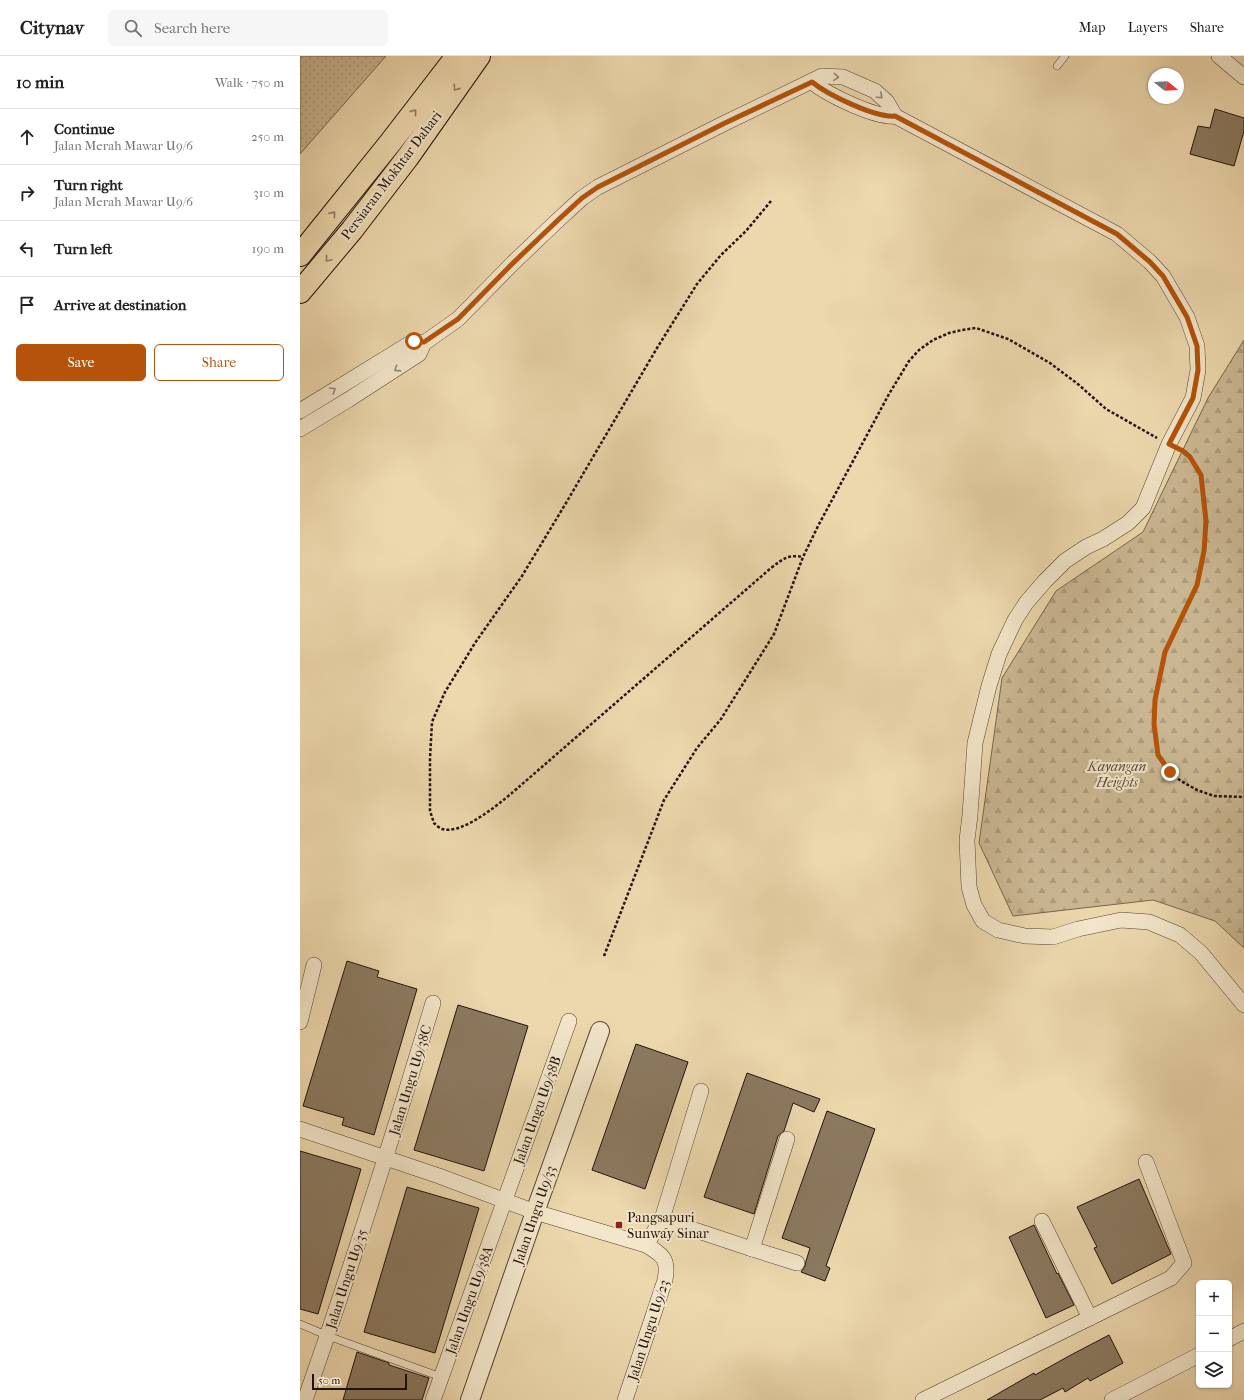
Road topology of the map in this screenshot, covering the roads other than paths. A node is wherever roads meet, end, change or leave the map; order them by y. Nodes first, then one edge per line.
1 (456, 56) edge
2 (479, 56) edge
3 (1064, 56) edge
4 (1219, 56) edge
5 (1057, 66) dead end
6 (1244, 77) edge
7 (812, 82) junction
8 (895, 116) junction
9 (300, 255) edge
10 (300, 292) edge
11 (424, 342) junction
12 (300, 411) edge
13 (300, 429) edge
14 (314, 965) dead end
15 (433, 1003) dead end
16 (1244, 1005) edge
17 (569, 1021) dead end
18 (300, 1022) edge
19 (600, 1031) dead end
20 (701, 1091) dead end
21 (300, 1129) edge
22 (788, 1139) dead end
23 (386, 1157) junction
24 (1146, 1162) dead end
25 (505, 1200) junction
26 (535, 1212) junction
27 (662, 1218) junction
28 (1042, 1222) dead end
29 (646, 1245) junction
30 (752, 1249) junction
31 (797, 1263) dead end
32 (1090, 1318) junction
33 (300, 1324) edge
34 (1244, 1331) edge
35 (328, 1336) junction
36 (1232, 1337) edge
37 (1196, 1357) edge
38 (441, 1377) junction
39 (305, 1400) edge
40 (433, 1400) edge
41 (470, 1400) edge
42 (625, 1400) edge
43 (923, 1400) edge
44 (1112, 1400) edge

9 -> 1 main road, Persiaran Mokhtar Dahari
2 -> 10 main road, Persiaran Mokhtar Dahari
3 - 5 lane
4 - 6 street
7 - 8 street
7 -> 8 street
7 - 11 street
8 - 16 street
12 -> 11 street
11 -> 13 street
14 - 18 street
15 - 23 street, Jalan Ungu U9/38C
17 - 25 street, Jalan Ungu U9/38B
19 - 26 street, Jalan Ungu U9/33
20 - 27 street
21 - 23 street, Jalan Ungu U9/23
22 - 30 street
23 - 25 street, Jalan Ungu U9/23
23 - 35 street, Jalan Ungu U9/35
24 - 32 street
25 - 26 street, Jalan Ungu U9/23
25 - 38 street, Jalan Ungu U9/38A
26 - 29 street, Jalan Ungu U9/23
26 - 41 street, Jalan Ungu U9/33
27 - 29 street
27 - 30 street
28 - 32 street
29 - 42 street, Jalan Ungu U9/23
30 - 31 street
32 - 43 street
33 - 35 lane
34 - 36 street
35 - 38 lane
35 - 39 street, Jalan Ungu U9/35
37 - 44 street
38 - 40 street, Jalan Ungu U9/38A

